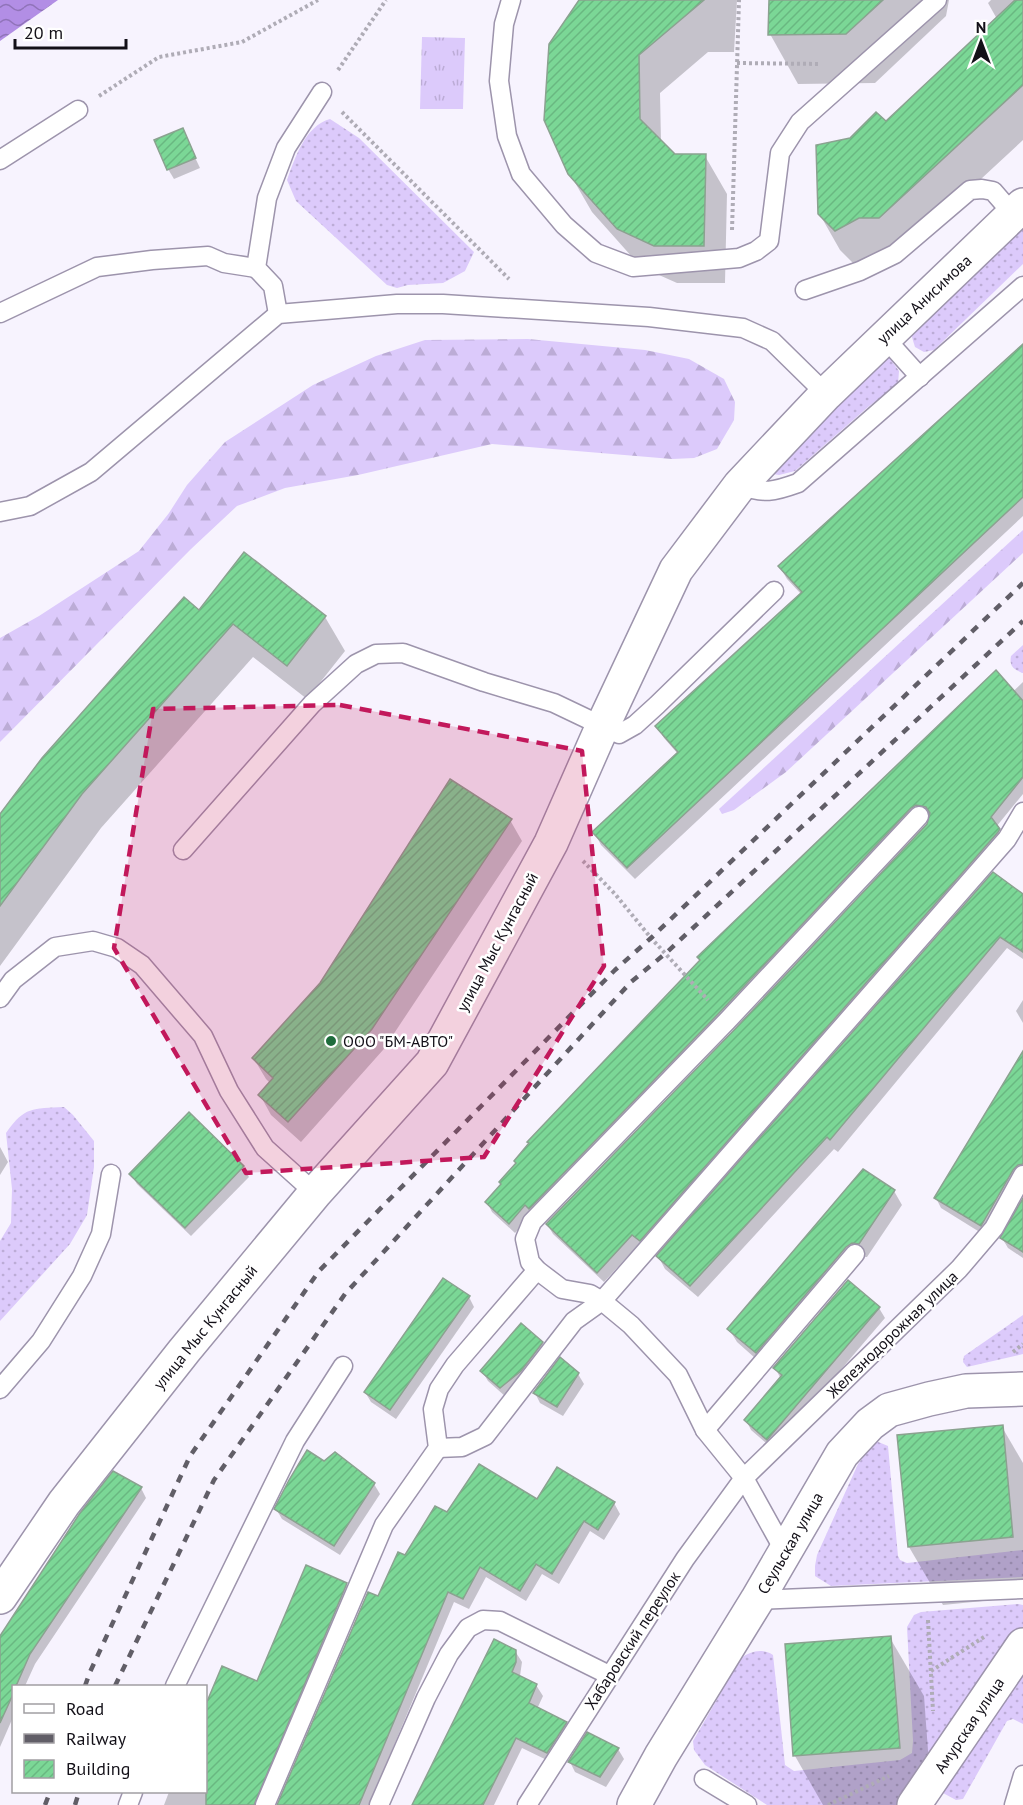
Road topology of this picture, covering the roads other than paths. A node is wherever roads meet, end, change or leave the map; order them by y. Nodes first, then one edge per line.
1 (511, 0) edge
2 (937, 0) edge
3 (322, 92) road end
4 (78, 110) road end
5 (0, 160) edge
6 (1018, 210) edge
7 (256, 268) junction
8 (1023, 286) edge
9 (805, 290) dead end
10 (0, 313) edge
11 (278, 314) junction
12 (884, 337) junction
13 (920, 377) junction
14 (826, 394) junction
15 (740, 485) junction
16 (0, 512) edge
17 (774, 591) dead end
18 (603, 725) junction
19 (1023, 813) edge
20 (920, 816) dead end
21 (183, 850) dead end
22 (0, 998) edge
23 (111, 1174) dead end
24 (1023, 1175) edge
25 (315, 1193) junction
26 (855, 1254) dead end
27 (537, 1270) junction
28 (602, 1301) junction
29 (343, 1366) dead end
30 (0, 1389) edge
31 (1023, 1389) edge
32 (705, 1430) junction
33 (438, 1448) junction
34 (744, 1478) junction
35 (785, 1552) junction
36 (1023, 1589) edge
37 (0, 1597) edge
38 (757, 1600) junction
39 (1023, 1645) edge
40 (609, 1676) junction
41 (175, 1685) edge
42 (1023, 1775) edge
43 (704, 1779) dead end
44 (641, 1804) edge
45 (265, 1805) edge
46 (379, 1805) edge
47 (527, 1805) edge
48 (747, 1805) edge
49 (914, 1805) edge
50 (1014, 1805) edge

1 - 2 lane
3 - 7 lane
4 - 5 lane
6 - 9 lane
6 - 12 street, улица Анисимова
7 - 10 lane
7 - 11 lane
8 - 13 lane
11 - 14 lane
11 - 16 lane
12 - 13 lane
12 - 14 street, улица Анисимова
13 - 15 lane
14 - 15 street, улица Мыс Кунгасный
15 - 18 street, улица Мыс Кунгасный
17 - 18 lane
18 - 21 lane
18 - 25 street, улица Мыс Кунгасный
19 - 28 lane
20 - 27 lane
22 - 25 lane
23 - 30 lane
24 - 34 lane, Железнодорожная улица
25 - 37 street, улица Мыс Кунгасный
26 - 32 lane
27 - 28 lane
27 - 33 lane
28 - 32 lane
28 - 33 lane
29 - 41 lane
31 - 35 street, Сеульская улица
32 - 34 lane
33 - 45 lane
34 - 35 lane
34 - 40 lane, Хабаровский переулок
35 - 38 street, Сеульская улица
36 - 38 lane
38 - 44 street, Сеульская улица
39 - 49 street, Амурская улица
40 - 46 lane
40 - 47 lane, Хабаровский переулок
42 - 50 lane
43 - 48 lane

